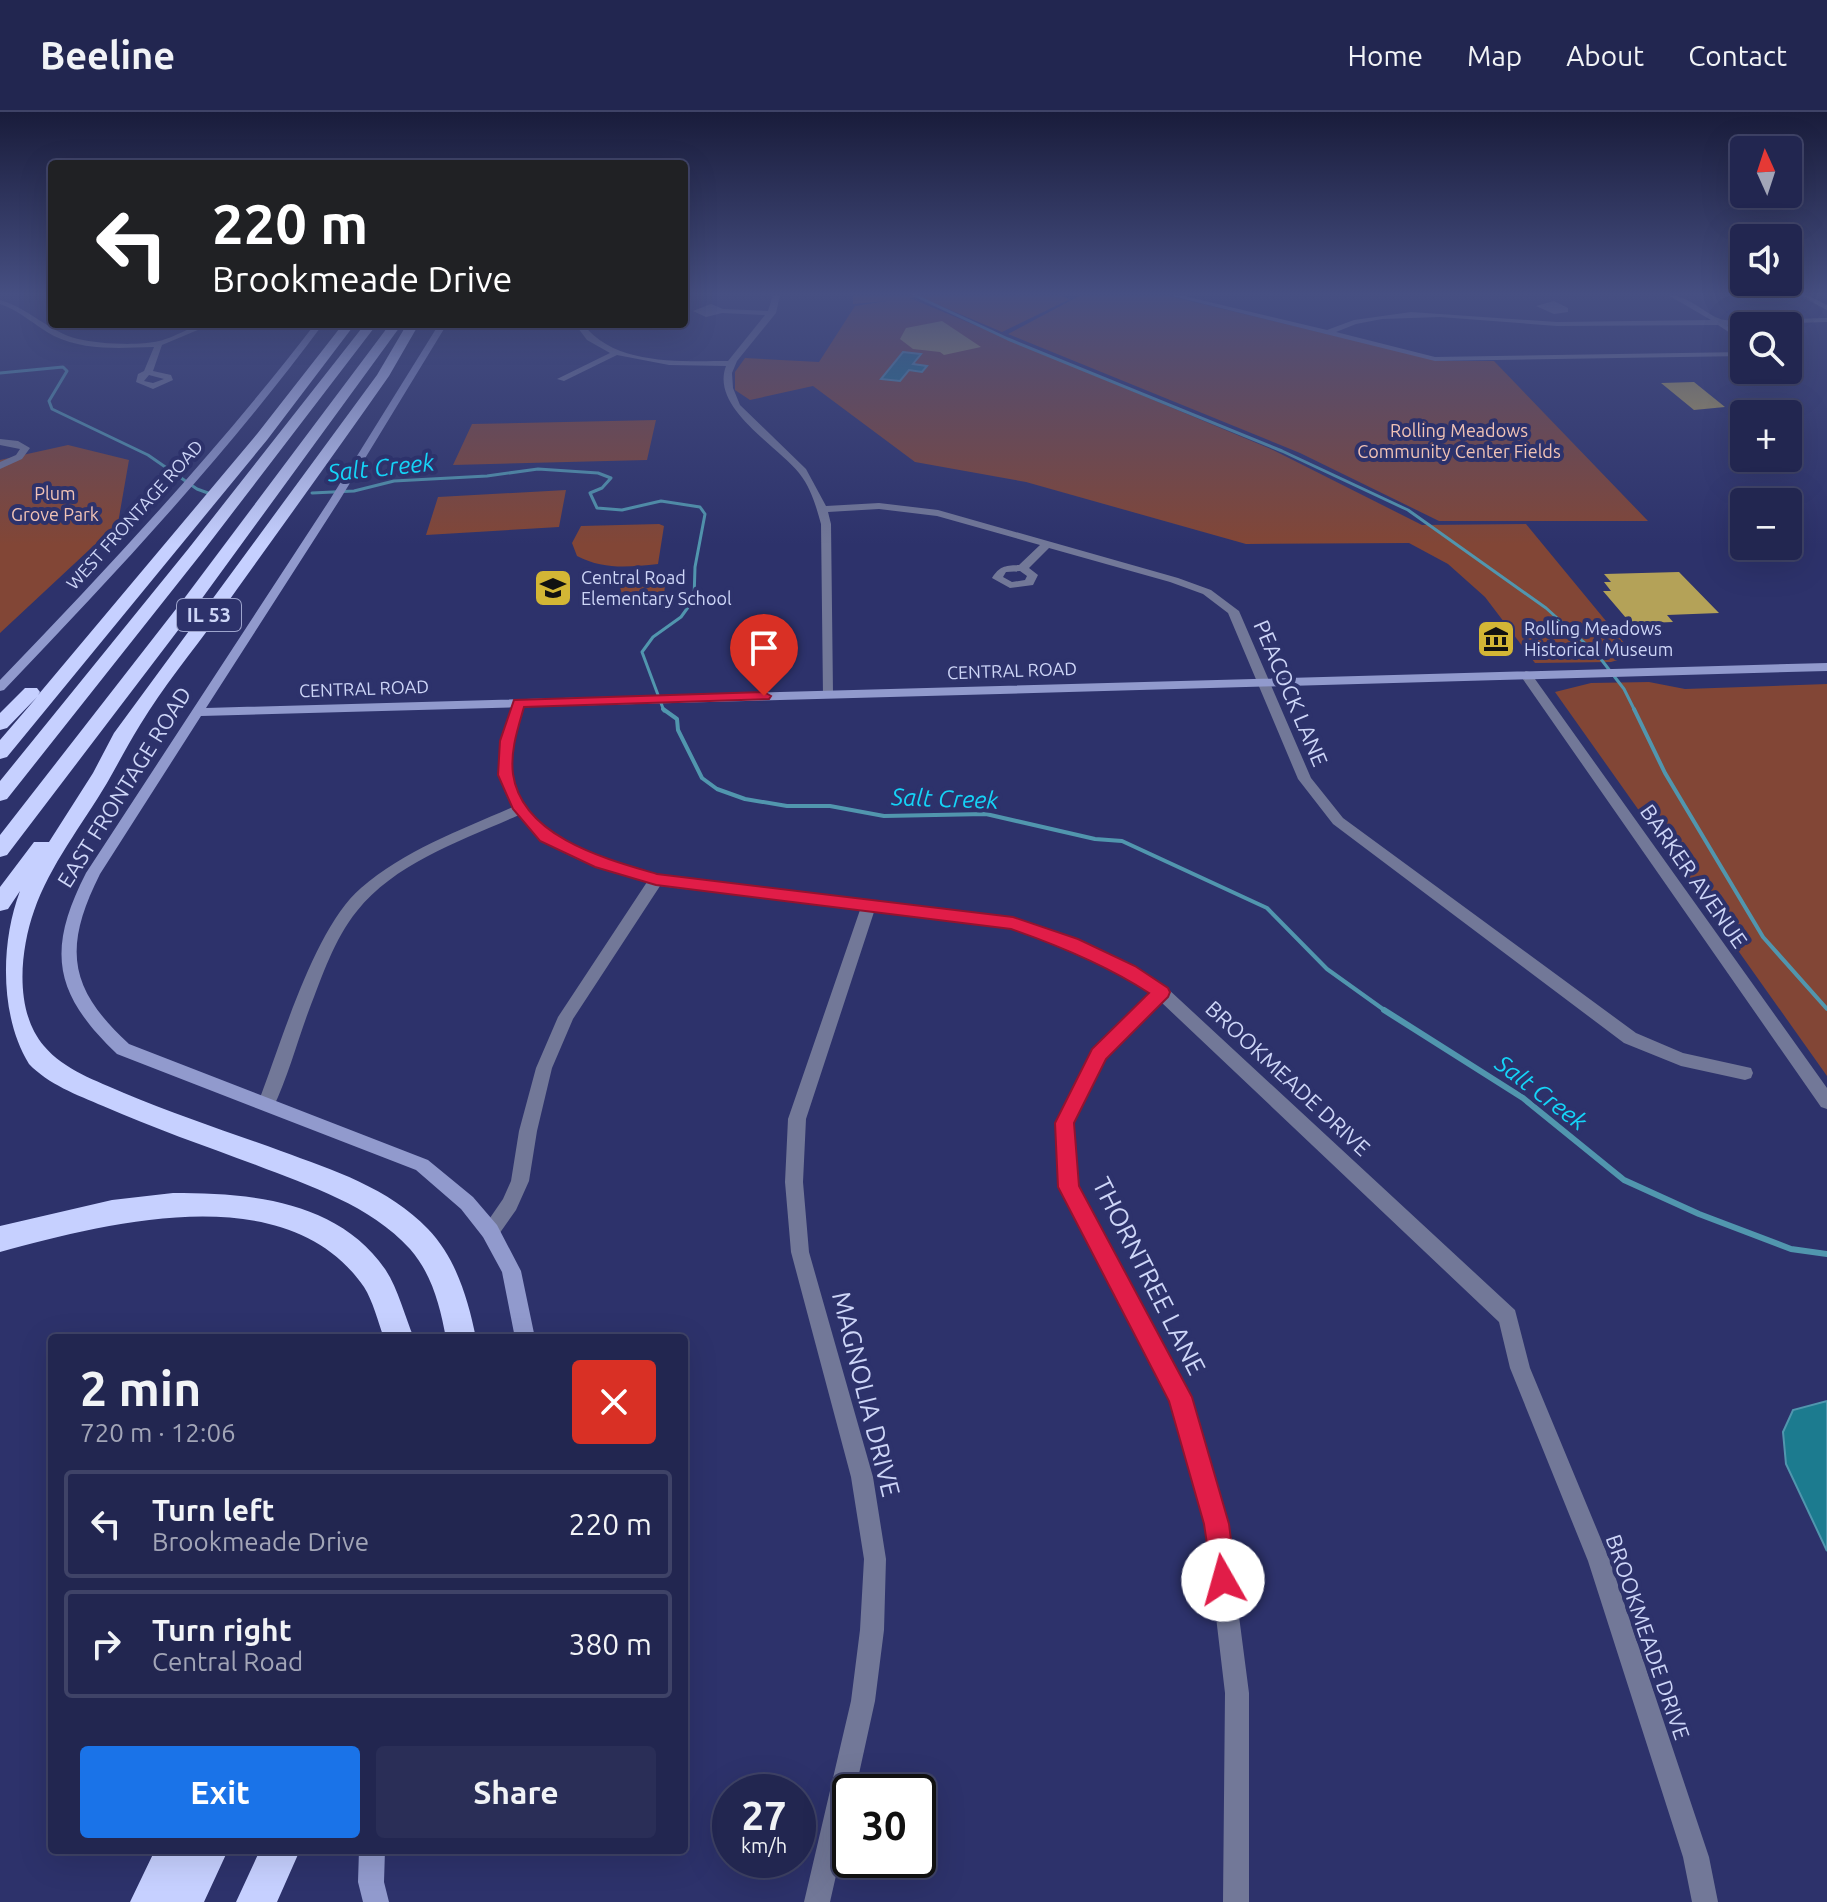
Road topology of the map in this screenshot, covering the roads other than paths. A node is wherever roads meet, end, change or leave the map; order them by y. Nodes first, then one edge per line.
1 (279, 379) edge
2 (307, 379) edge
3 (329, 379) edge
4 (356, 379) edge
5 (381, 379) edge
6 (410, 379) edge
7 (727, 379) edge
8 (0, 442) edge
9 (0, 466) edge
10 (824, 509) junction
11 (1047, 544) junction
12 (157, 560) junction
13 (1022, 568) dead end
14 (1827, 667) edge
15 (1526, 675) junction
16 (1264, 682) junction
17 (1, 686) edge
18 (827, 694) junction
19 (519, 703) junction
20 (197, 712) junction
21 (131, 723) junction
22 (0, 724) edge
23 (0, 753) edge
24 (0, 794) edge
25 (521, 809) junction
26 (0, 850) edge
27 (656, 880) junction
28 (0, 903) edge
29 (868, 907) junction
30 (1161, 992) junction
31 (1745, 1073) dead end
32 (1827, 1102) edge
33 (267, 1103) junction
34 (490, 1231) junction
35 (0, 1239) edge
36 (398, 1334) edge
37 (460, 1334) edge
38 (524, 1334) edge
39 (174, 1854) edge
40 (206, 1854) edge
41 (278, 1854) edge
42 (372, 1854) edge
43 (150, 1902) edge
44 (183, 1902) edge
45 (256, 1902) edge
46 (376, 1902) edge
47 (817, 1902) edge
48 (1236, 1902) edge
49 (1705, 1902) edge

1 - 17 street, WEST FRONTAGE ROAD
2 - 12 highway
3 - 24 highway, IL 53
4 - 26 highway, IL 53
5 - 21 highway, IL 53
6 - 20 street, EAST FRONTAGE ROAD
7 - 10 street
8 - 9 street
10 - 11 street, PEACOCK LANE
10 - 18 street
11 - 13 street
11 - 16 street, PEACOCK LANE
12 - 22 highway
12 - 23 highway
14 - 15 street, CENTRAL ROAD
15 - 16 street, CENTRAL ROAD
15 - 32 street, BARKER AVENUE
16 - 18 street, CENTRAL ROAD
16 - 31 street, PEACOCK LANE
18 - 19 street, CENTRAL ROAD
19 - 20 street, CENTRAL ROAD
19 - 25 street, BROOKMEADE DRIVE
20 - 33 street, EAST FRONTAGE ROAD
21 - 28 highway, IL 53
21 - 37 highway
25 - 27 street, BROOKMEADE DRIVE
25 - 33 street
27 - 29 street, BROOKMEADE DRIVE
27 - 34 street
29 - 30 street, BROOKMEADE DRIVE
29 - 47 street, MAGNOLIA DRIVE
30 - 48 street, THORNTREE LANE
30 - 49 street, BROOKMEADE DRIVE
33 - 34 street, EAST FRONTAGE ROAD
34 - 38 street, EAST FRONTAGE ROAD
35 - 36 highway
39 - 43 highway
40 - 44 highway
41 - 45 highway
42 - 46 street

